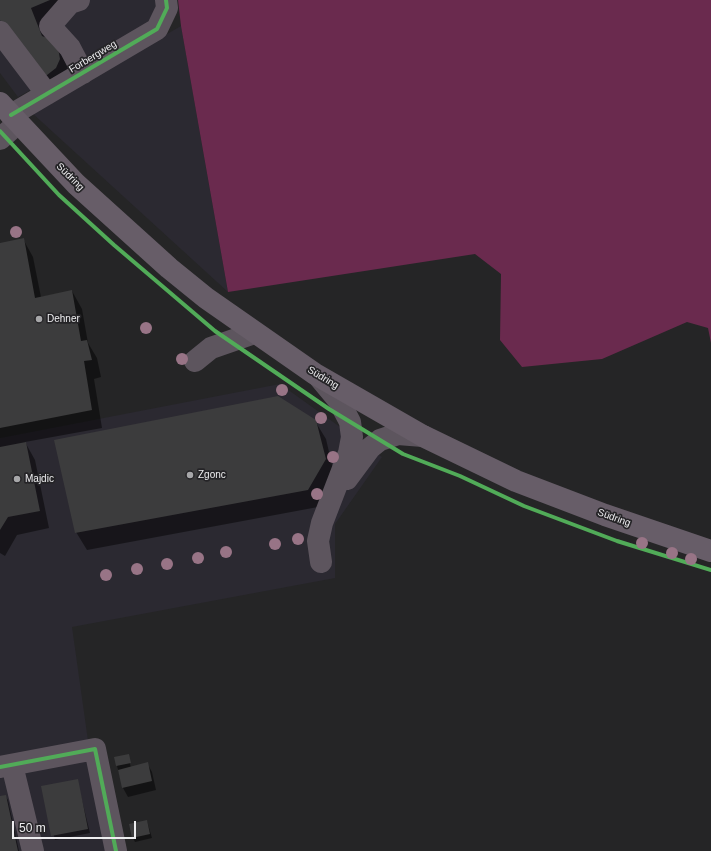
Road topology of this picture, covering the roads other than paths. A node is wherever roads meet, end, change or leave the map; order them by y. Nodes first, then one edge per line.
1 (79, 0) edge
2 (166, 0) edge
3 (0, 32) edge
4 (83, 73) junction
5 (47, 94) junction
6 (9, 114) edge
7 (0, 139) edge
8 (254, 333) junction
9 (195, 361) dead end
10 (315, 374) junction
11 (423, 436) junction
12 (333, 498) junction
13 (711, 551) edge
14 (321, 562) dead end
15 (6, 766) edge
16 (33, 851) edge
17 (116, 851) edge

1 - 4 street
2 - 4 street, Forbergweg
3 - 5 street
4 - 5 street, Forbergweg
5 - 6 street, Forbergweg
6 - 7 street, Forbergweg
6 - 8 main road, Südring
8 - 9 street
8 - 10 main road, Südring
10 - 11 main road, Südring
10 - 12 street
11 - 12 street
11 - 13 main road, Südring
12 - 14 street
15 - 16 street
15 - 17 street

